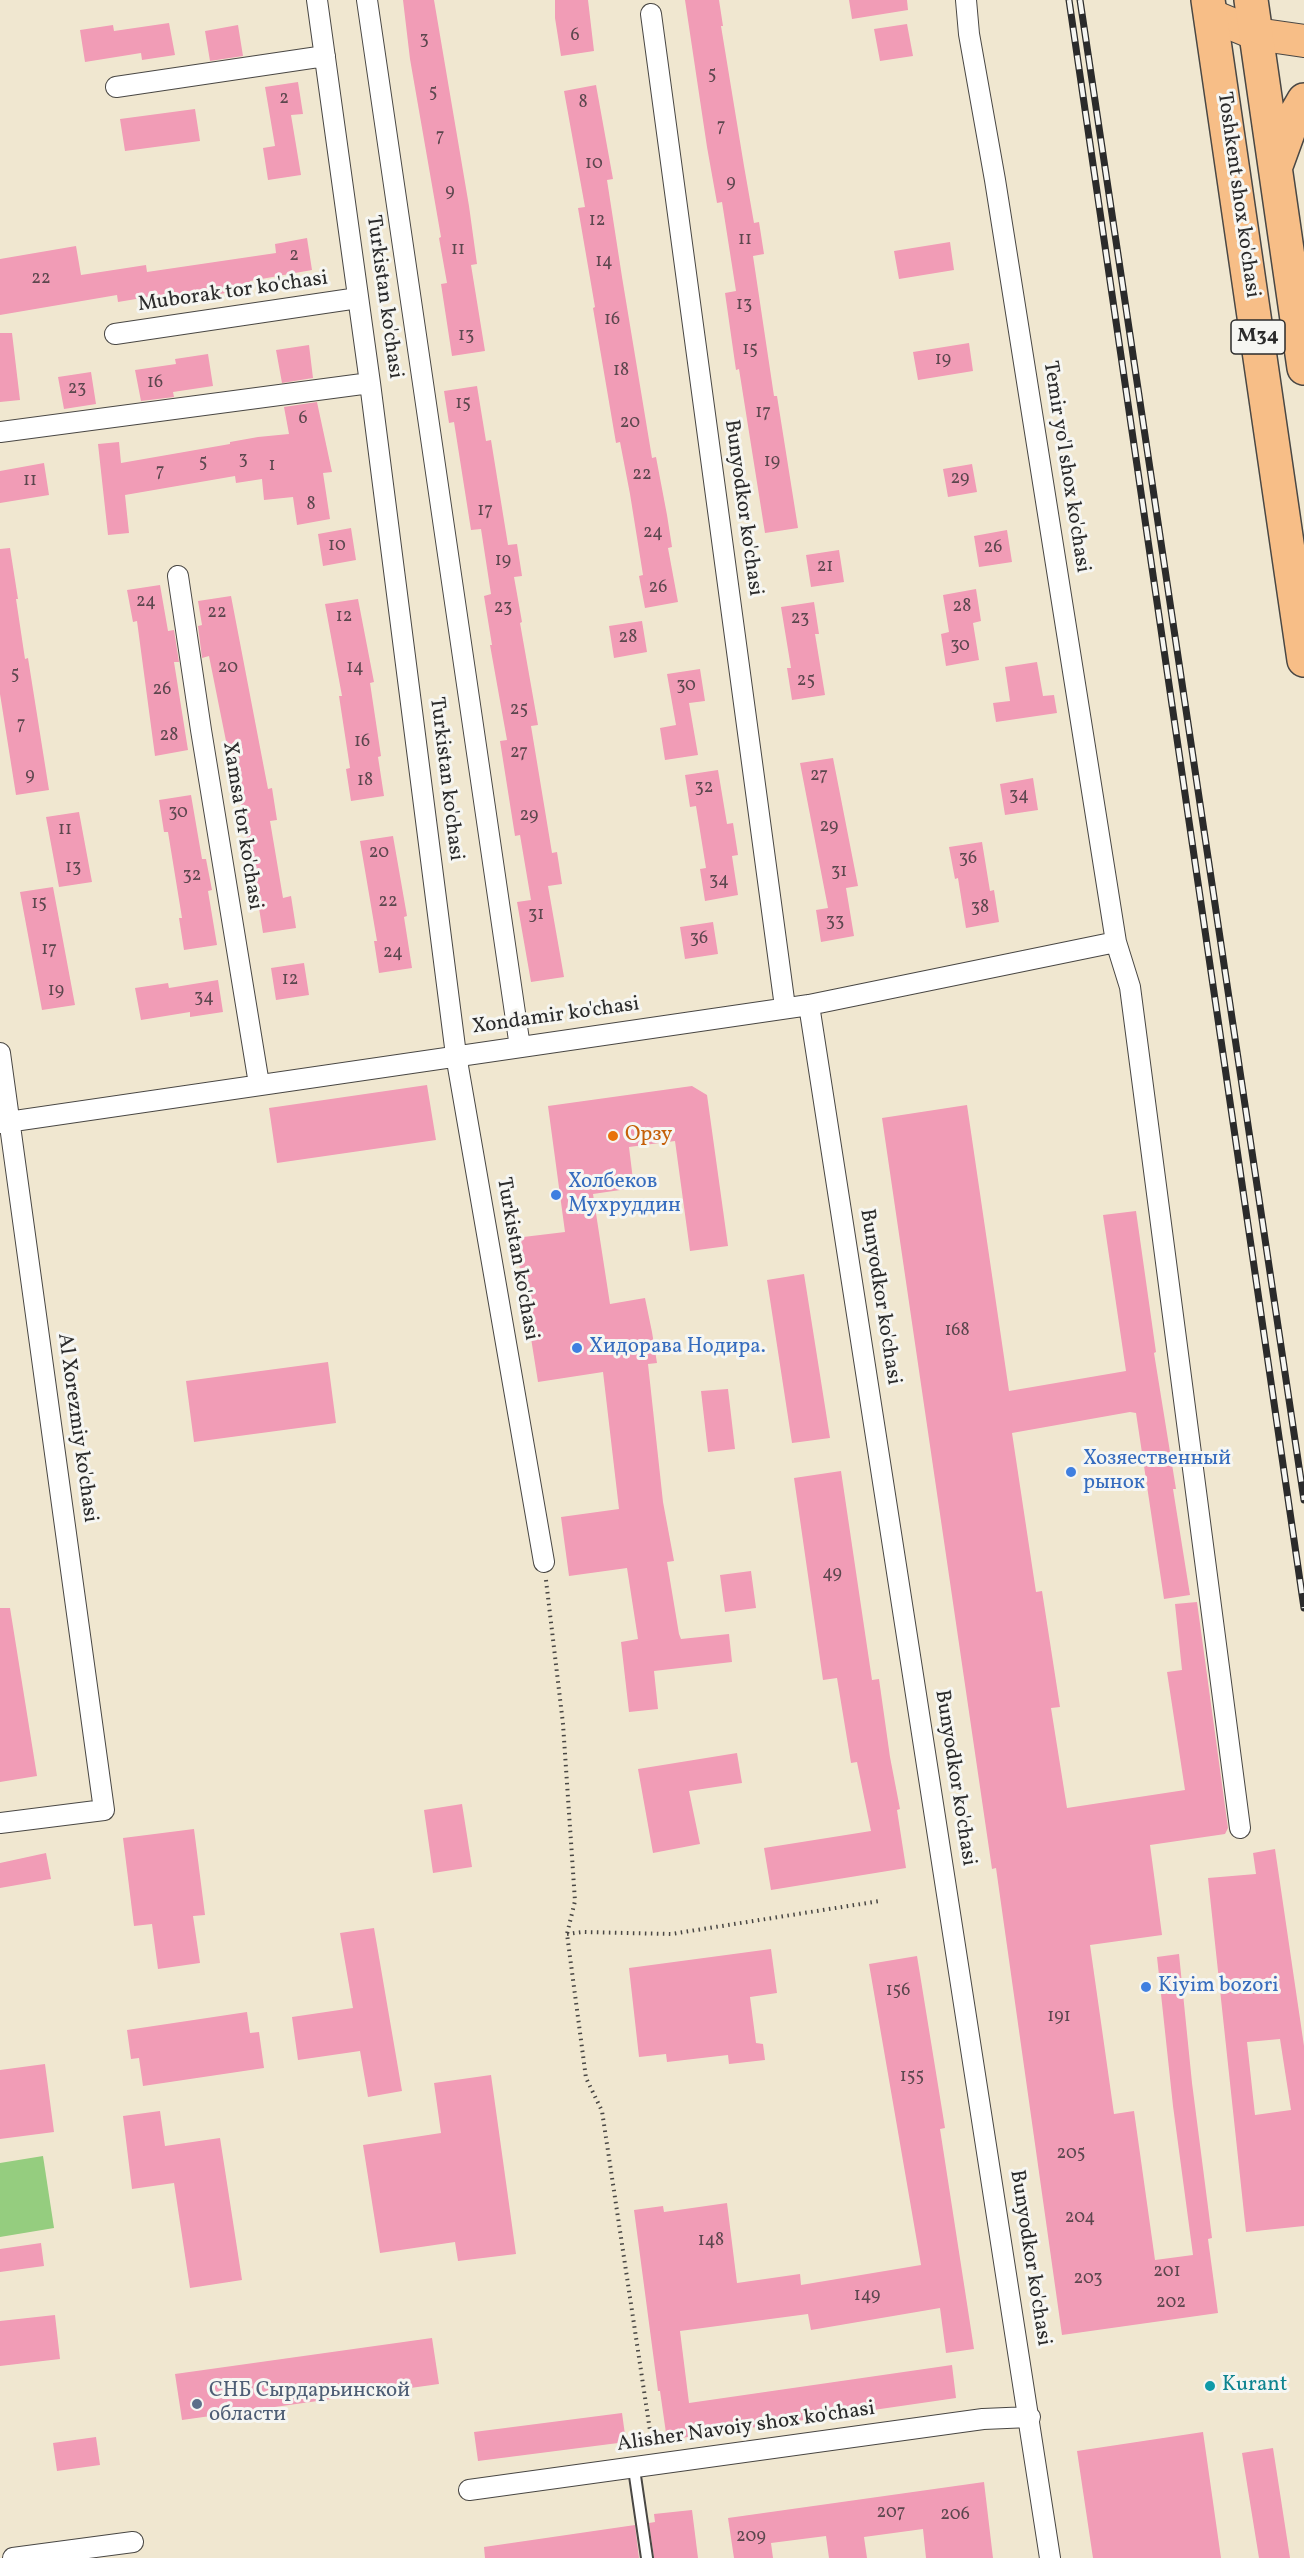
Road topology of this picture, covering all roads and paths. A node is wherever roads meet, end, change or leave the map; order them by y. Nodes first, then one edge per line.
1 (317, 0) edge
2 (367, 0) edge
3 (966, 0) edge
4 (1251, 0) edge
5 (1218, 5) edge
6 (651, 14) dead end
7 (1256, 34) junction
8 (1304, 40) edge
9 (325, 56) junction
10 (116, 87) dead end
11 (1304, 100) edge
12 (1275, 167) junction
13 (1235, 177) junction
14 (358, 298) junction
15 (115, 334) dead end
16 (1304, 368) edge
17 (370, 382) junction
18 (0, 432) edge
19 (178, 576) dead end
20 (1304, 660) edge
21 (1116, 942) junction
22 (809, 1005) junction
23 (785, 1007) junction
24 (520, 1047) junction
25 (0, 1053) edge
26 (456, 1055) junction
27 (259, 1084) junction
28 (5, 1123) edge
29 (544, 1562) joint
30 (0, 1823) edge
31 (1240, 1828) dead end
32 (880, 1901) dead end
33 (567, 1934) junction
34 (1030, 2416) junction
35 (655, 2466) junction
36 (634, 2469) junction
37 (469, 2490) dead end
38 (133, 2542) dead end
39 (13, 2558) edge
40 (646, 2558) edge
41 (1050, 2558) edge

1 - 9 street, Turkistan ko'chasi
2 - 24 street, Turkistan ko'chasi
3 - 21 street, Temir yo'l shox ko'chasi
4 - 7 highway, M34
5 - 7 main road
5 - 13 highway, Toshkent shox ko'chasi / M34
6 - 23 street, Bunyodkor ko'chasi
7 - 8 main road
7 - 12 highway, M34
9 - 10 street
9 - 14 street, Turkistan ko'chasi
11 - 12 highway
12 - 13 highway
12 - 16 highway, Toshkent shox ko'chasi / M34
13 - 20 highway, Toshkent shox ko'chasi / M34
14 - 15 street, Muborak tor ko'chasi
14 - 17 street, Turkistan ko'chasi
17 - 18 street
17 - 26 street, Turkistan ko'chasi
19 - 27 street, Xamsa tor ko'chasi
21 - 22 street, Xondamir ko'chasi
21 - 31 street, Temir yo'l shox ko'chasi
22 - 23 street, Xondamir ko'chasi
22 - 34 street, Bunyodkor ko'chasi
23 - 24 street, Xondamir ko'chasi
24 - 26 street, Xondamir ko'chasi
25 - 28 street, Al Xorezmiy ko'chasi
26 - 27 street, Xondamir ko'chasi
26 - 29 street, Turkistan ko'chasi
27 - 28 street, Xondamir ko'chasi
28 - 30 street, Al Xorezmiy ko'chasi
29 - 33 path
32 - 33 path
33 - 35 path
34 - 35 street, Alisher Navoiy shox ko'chasi
34 - 41 street, Bunyodkor ko'chasi
35 - 36 street, Alisher Navoiy shox ko'chasi
36 - 37 street, Alisher Navoiy shox ko'chasi
36 - 40 lane
38 - 39 street

